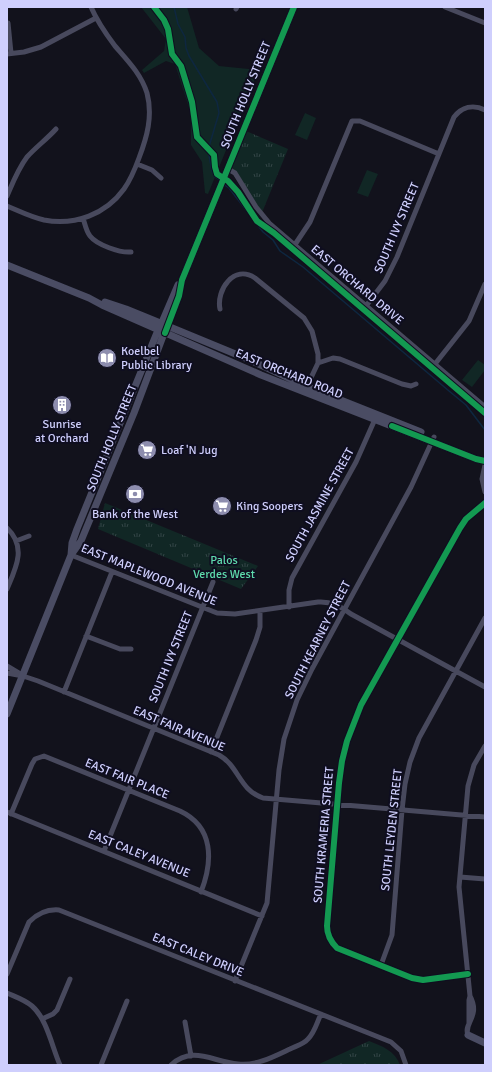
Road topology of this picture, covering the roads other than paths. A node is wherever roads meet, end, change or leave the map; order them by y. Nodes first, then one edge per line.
1 (91, 7) edge
2 (294, 7) edge
3 (446, 7) edge
4 (96, 18) junction
5 (8, 23) dead end
6 (485, 23) edge
7 (9, 54) edge
8 (485, 110) edge
9 (56, 129) dead end
10 (439, 154) junction
11 (137, 164) junction
12 (226, 171) junction
13 (161, 178) dead end
14 (7, 196) edge
15 (7, 206) edge
16 (83, 218) junction
17 (294, 246) junction
18 (131, 252) dead end
19 (7, 265) edge
20 (485, 284) edge
21 (366, 306) junction
22 (220, 309) dead end
23 (163, 328) junction
24 (318, 362) junction
25 (435, 364) junction
26 (416, 384) dead end
27 (307, 390) junction
28 (485, 407) edge
29 (376, 417) junction
30 (433, 439) junction
31 (485, 460) edge
32 (485, 465) edge
33 (485, 492) edge
34 (485, 503) edge
35 (7, 528) edge
36 (29, 536) dead end
37 (16, 541) junction
38 (71, 555) junction
39 (112, 572) junction
40 (213, 582) dead end
41 (7, 589) edge
42 (289, 607) junction
43 (202, 608) junction
44 (344, 609) junction
45 (260, 611) junction
46 (485, 618) edge
47 (86, 636) junction
48 (398, 639) junction
49 (131, 649) dead end
50 (7, 666) edge
51 (455, 670) junction
52 (7, 673) edge
53 (23, 676) junction
54 (485, 687) edge
55 (64, 692) junction
56 (7, 714) edge
57 (153, 728) junction
58 (485, 746) edge
59 (211, 752) junction
60 (128, 790) junction
61 (276, 800) junction
62 (336, 804) junction
63 (402, 810) junction
64 (9, 813) edge
65 (465, 815) junction
66 (485, 817) edge
67 (104, 851) junction
68 (460, 877) junction
69 (485, 879) edge
70 (202, 892) junction
71 (262, 916) junction
72 (381, 965) junction
73 (7, 974) edge
74 (468, 974) junction
75 (70, 979) dead end
76 (235, 981) junction
77 (7, 993) edge
78 (127, 1001) dead end
79 (320, 1014) junction
80 (42, 1019) junction
81 (185, 1022) dead end
82 (468, 1035) joint
83 (485, 1043) edge
84 (191, 1056) junction
85 (406, 1063) edge
86 (60, 1065) edge
87 (101, 1065) edge
88 (171, 1065) edge

1 - 4 street
2 - 12 main road, SOUTH HOLLY STREET
3 - 6 street
4 - 7 street
4 - 11 street
5 - 7 street
8 - 10 street, SOUTH IVY STREET
9 - 14 street
10 - 17 street
10 - 21 street, SOUTH IVY STREET
11 - 13 street
11 - 16 street
12 - 17 street, EAST ORCHARD DRIVE
12 - 23 main road, SOUTH HOLLY STREET
15 - 16 street
16 - 18 street
17 - 21 street, EAST ORCHARD DRIVE
19 - 23 main road, EAST ORCHARD ROAD
20 - 25 street
21 - 25 street, EAST ORCHARD DRIVE
22 - 24 street
23 - 27 main road, EAST ORCHARD ROAD
23 - 38 main road, SOUTH HOLLY STREET
24 - 26 street
24 - 27 street
25 - 28 street, EAST ORCHARD DRIVE
27 - 29 main road, EAST ORCHARD ROAD
29 - 30 main road, EAST ORCHARD ROAD
29 - 42 street, SOUTH JASMINE STREET
30 - 31 main road, EAST ORCHARD ROAD
30 - 44 street, SOUTH KEARNEY STREET
32 - 33 street
34 - 48 street, SOUTH KRAMERIA STREET
35 - 37 street
36 - 37 street
37 - 41 street
38 - 39 street, EAST MAPLEWOOD AVENUE
38 - 53 main road, SOUTH HOLLY STREET
39 - 43 street, EAST MAPLEWOOD AVENUE
39 - 47 street
40 - 43 street, SOUTH IVY STREET
42 - 44 street, EAST MAPLEWOOD AVENUE
42 - 45 street, EAST MAPLEWOOD AVENUE
43 - 45 street, EAST MAPLEWOOD AVENUE
43 - 57 street, SOUTH IVY STREET
44 - 48 street, EAST MAPLEWOOD AVENUE
44 - 61 street, SOUTH KEARNEY STREET
45 - 59 street
46 - 51 street, SOUTH LEYDEN STREET
47 - 49 street
47 - 55 street
48 - 51 street, EAST MAPLEWOOD AVENUE
48 - 62 street, SOUTH KRAMERIA STREET
50 - 53 street, EAST FAIR AVENUE
51 - 54 street, EAST MAPLEWOOD AVENUE
51 - 63 street, SOUTH LEYDEN STREET
52 - 53 street, EAST FAIR AVENUE
53 - 55 street, EAST FAIR AVENUE
53 - 56 main road, SOUTH HOLLY STREET
55 - 57 street, EAST FAIR AVENUE
57 - 59 street, EAST FAIR AVENUE
57 - 60 street, SOUTH IVY STREET
58 - 65 street
59 - 61 street, EAST FAIR AVENUE
60 - 64 street, EAST FAIR PLACE
60 - 67 street, SOUTH IVY STREET
60 - 70 street, EAST FAIR PLACE
61 - 62 street, EAST FAIR AVENUE
61 - 71 street, SOUTH KEARNEY STREET
62 - 63 street, EAST FAIR AVENUE
62 - 72 street, SOUTH KRAMERIA STREET
63 - 65 street, EAST FAIR AVENUE
63 - 72 street, SOUTH LEYDEN STREET
64 - 67 street, EAST CALEY AVENUE
65 - 66 street, EAST FAIR AVENUE
65 - 68 street
67 - 70 street, EAST CALEY AVENUE
68 - 69 street
68 - 74 street
70 - 71 street, EAST CALEY AVENUE
71 - 76 street, SOUTH KEARNEY STREET
72 - 74 street, SOUTH KRAMERIA STREET
73 - 76 street, EAST CALEY DRIVE
74 - 82 street
75 - 80 street
76 - 79 street, EAST CALEY DRIVE
77 - 80 street
78 - 87 street
79 - 84 street
79 - 85 street, EAST CALEY DRIVE
80 - 86 street
81 - 84 street
82 - 83 main road
84 - 88 street

